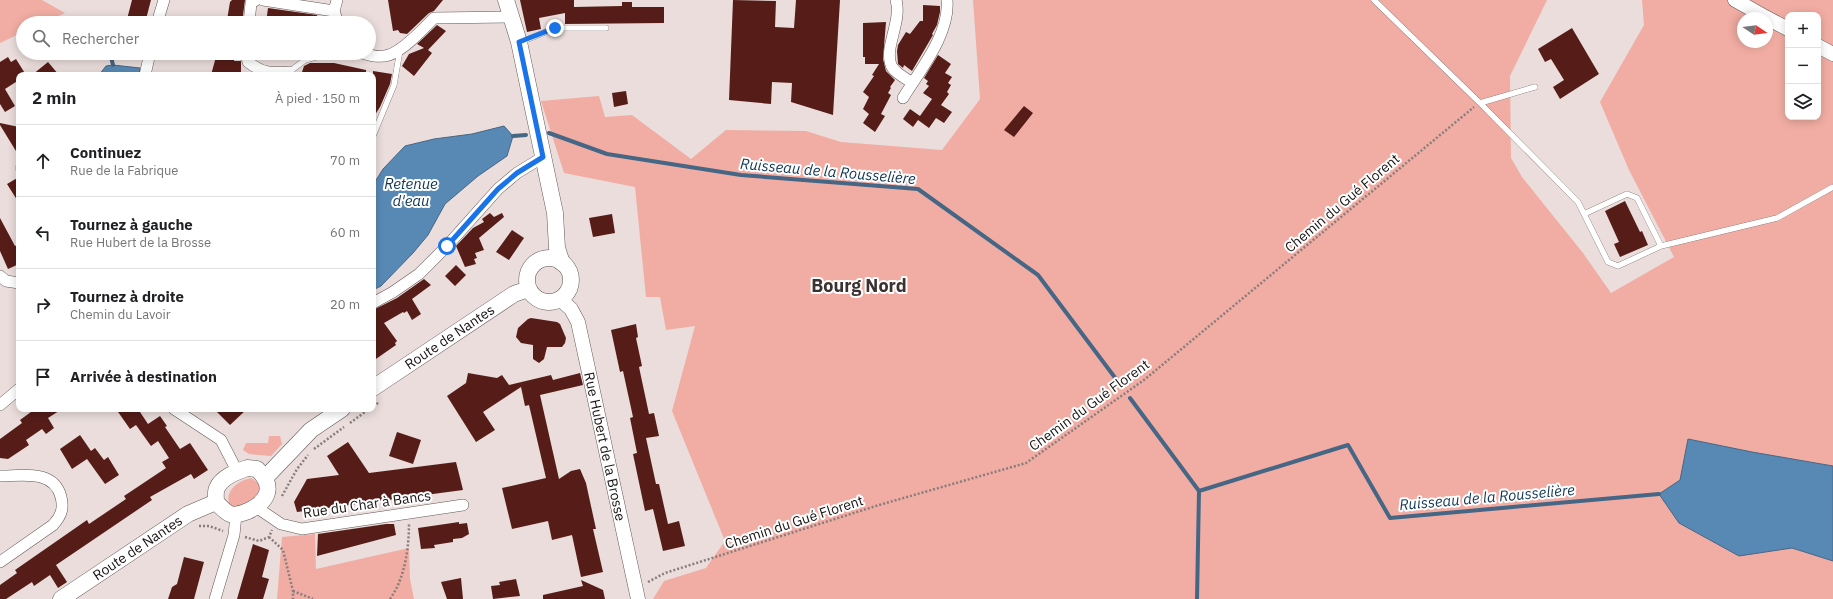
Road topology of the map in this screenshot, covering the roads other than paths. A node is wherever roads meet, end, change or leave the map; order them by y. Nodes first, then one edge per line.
1 (164, 0) edge
2 (256, 0) edge
3 (263, 0) edge
4 (506, 0) edge
5 (896, 0) edge
6 (947, 0) edge
7 (1374, 0) edge
8 (1735, 0) edge
9 (336, 5) edge
10 (1756, 12) edge
11 (159, 16) edge
12 (250, 16) edge
13 (337, 16) edge
14 (510, 17) junction
15 (1773, 21) edge
16 (606, 28) dead end
17 (1785, 28) edge
18 (519, 42) junction
19 (1821, 48) edge
20 (400, 49) junction
21 (1833, 54) edge
22 (376, 57) edge
23 (148, 60) edge
24 (248, 60) edge
25 (304, 60) edge
26 (146, 72) edge
27 (264, 72) edge
28 (291, 72) edge
29 (912, 83) junction
30 (1535, 87) dead end
31 (903, 98) dead end
32 (1480, 102) junction
33 (376, 129) edge
34 (541, 151) junction
35 (1833, 187) edge
36 (1584, 214) junction
37 (555, 232) junction
38 (1661, 246) junction
39 (542, 260) junction
40 (562, 263) junction
41 (0, 276) edge
42 (16, 283) edge
43 (528, 288) junction
44 (560, 299) junction
45 (376, 300) edge
46 (376, 386) edge
47 (16, 392) edge
48 (0, 405) edge
49 (178, 412) edge
50 (338, 412) edge
51 (237, 471) junction
52 (0, 476) edge
53 (266, 477) junction
54 (216, 502) junction
55 (463, 505) dead end
56 (256, 507) junction
57 (236, 515) junction
58 (0, 562) edge
59 (637, 592) edge
60 (61, 599) edge
61 (215, 599) edge

1 - 11 street
2 - 12 street
3 - 9 street
4 - 14 main road
5 - 29 street
6 - 29 street
7 - 32 lane
8 - 10 street
9 - 13 street
14 - 18 main road
14 - 20 street
15 - 17 street
16 - 18 lane
18 - 34 main road
19 - 21 street
20 - 22 street
20 - 33 lane
23 - 26 street
24 - 27 street
25 - 28 lane
29 - 31 street
30 - 32 lane
32 - 36 lane
34 - 37 main road
34 - 45 street
35 - 38 lane
36 - 38 lane
36 - 38 lane
37 - 39 main road
37 - 40 main road
39 - 40 main road
39 - 43 main road
40 - 44 main road
41 - 42 street
43 - 44 main road
43 - 46 main road, Route de Nantes
44 - 59 street, Rue Hubert de la Brosse
47 - 48 street
49 - 51 street
50 - 53 main road
51 - 53 main road
51 - 54 main road
52 - 58 street
53 - 56 main road
54 - 57 main road
54 - 60 main road, Route de Nantes
55 - 56 street, Rue du Char à Bancs
56 - 57 main road
57 - 61 street

